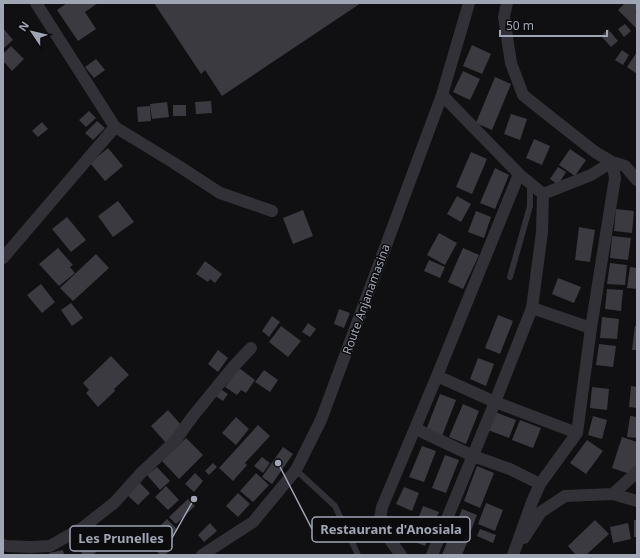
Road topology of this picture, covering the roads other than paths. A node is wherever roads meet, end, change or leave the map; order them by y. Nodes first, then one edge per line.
1 (36, 3) edge
2 (469, 3) edge
3 (507, 3) edge
4 (442, 95) junction
5 (115, 127) junction
6 (612, 162) junction
7 (519, 174) junction
8 (637, 180) edge
9 (543, 194) junction
10 (272, 211) dead end
11 (3, 258) edge
12 (510, 277) dead end
13 (532, 308) junction
14 (591, 328) junction
15 (251, 348) dead end
16 (437, 376) junction
17 (496, 402) junction
18 (416, 428) junction
19 (577, 433) junction
20 (473, 456) junction
21 (296, 470) junction
22 (637, 472) edge
23 (540, 484) junction
24 (613, 494) junction
25 (637, 501) edge
26 (3, 545) edge
27 (202, 555) edge
28 (358, 555) edge
29 (401, 555) edge
30 (432, 555) edge
31 (513, 555) edge

1 - 5 street
2 - 4 street, Route Anjanamasina
3 - 6 street
4 - 7 street
4 - 21 street, Route Anjanamasina
5 - 10 street
5 - 11 street
6 - 8 street
6 - 9 street
6 - 14 street
7 - 9 street
7 - 12 lane
7 - 16 street
9 - 13 street
13 - 14 street
13 - 17 street
14 - 19 street
15 - 26 street
16 - 17 street
16 - 18 street
17 - 19 street
17 - 20 street
18 - 20 street
18 - 29 street
19 - 23 street
20 - 23 street
20 - 30 street
21 - 27 street, Route Anjanamasina
21 - 28 lane
22 - 24 street
23 - 31 street
24 - 25 street
24 - 31 street

